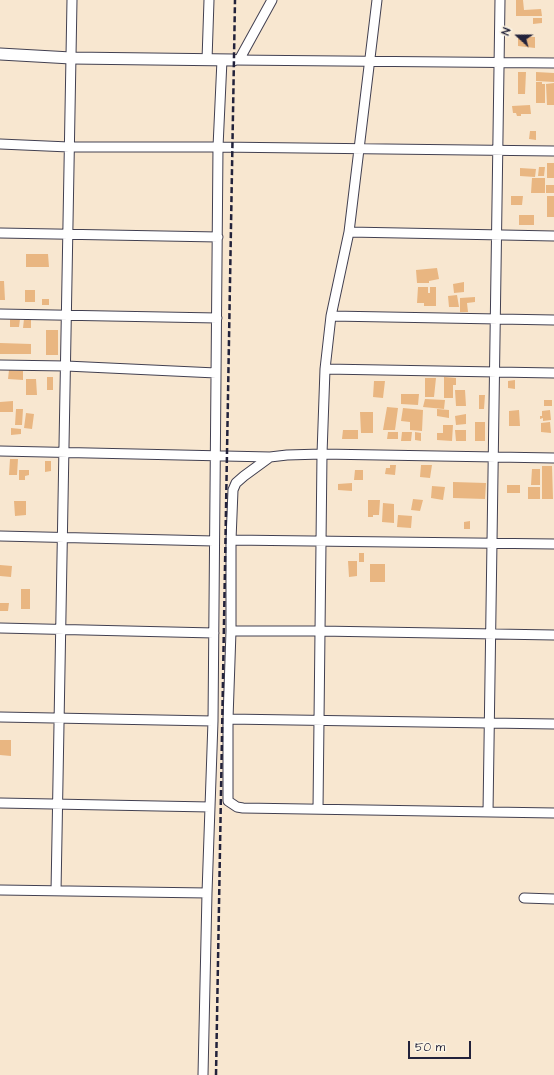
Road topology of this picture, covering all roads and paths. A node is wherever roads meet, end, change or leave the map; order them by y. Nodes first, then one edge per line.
1 (72, 0) edge
2 (209, 0) edge
3 (272, 0) edge
4 (377, 0) edge
5 (500, 0) edge
6 (0, 54) edge
7 (71, 58) junction
8 (207, 60) junction
9 (232, 60) junction
10 (369, 61) junction
11 (499, 62) junction
12 (554, 63) edge
13 (0, 144) edge
14 (218, 146) junction
15 (70, 147) junction
16 (359, 148) junction
17 (498, 150) junction
18 (554, 151) edge
19 (349, 232) junction
20 (0, 233) edge
21 (68, 234) junction
22 (496, 235) junction
23 (218, 236) junction
24 (554, 236) edge
25 (0, 314) edge
26 (66, 316) junction
27 (331, 316) junction
28 (217, 318) junction
29 (495, 319) junction
30 (554, 320) edge
31 (0, 365) edge
32 (66, 366) junction
33 (326, 369) junction
34 (493, 372) junction
35 (216, 373) junction
36 (554, 373) edge
37 (0, 451) edge
38 (64, 453) junction
39 (322, 454) junction
40 (215, 456) junction
41 (270, 457) junction
42 (493, 457) junction
43 (554, 458) edge
44 (0, 536) edge
45 (62, 538) junction
46 (230, 540) junction
47 (214, 541) junction
48 (321, 542) junction
49 (492, 543) junction
50 (554, 544) edge
51 (0, 628) edge
52 (61, 630) junction
53 (231, 631) junction
54 (320, 631) junction
55 (214, 633) junction
56 (490, 634) junction
57 (554, 636) edge
58 (0, 717) edge
59 (59, 718) junction
60 (228, 719) junction
61 (319, 720) junction
62 (213, 721) junction
63 (489, 722) junction
64 (554, 724) edge
65 (0, 803) edge
66 (58, 804) junction
67 (210, 807) junction
68 (318, 809) junction
69 (488, 812) junction
70 (554, 813) edge
71 (0, 890) edge
72 (56, 891) junction
73 (207, 893) junction
74 (524, 898) dead end
75 (554, 899) edge
76 (203, 1075) edge

1 - 7 street
2 - 8 street
3 - 9 street
4 - 10 street
5 - 11 street
6 - 7 main road
7 - 8 main road
7 - 15 street
8 - 9 main road
9 - 10 street
9 - 14 street
10 - 11 street
10 - 16 street
11 - 12 street
11 - 17 street
13 - 15 street
14 - 15 street
14 - 16 street
14 - 23 street
15 - 21 street
16 - 17 street
16 - 19 street
17 - 18 street
17 - 22 street
19 - 22 street
19 - 27 street
20 - 21 street
21 - 23 street
21 - 26 street
22 - 24 street
22 - 29 street
23 - 28 street
25 - 26 street
26 - 28 street
26 - 32 street
27 - 29 street
27 - 33 street
28 - 35 street
29 - 30 street
29 - 34 street
31 - 32 street
32 - 35 street
32 - 38 street
33 - 34 street
33 - 39 street
34 - 36 street
34 - 42 street
35 - 40 street
37 - 38 street
38 - 40 street
38 - 45 street
39 - 41 street
39 - 42 street
39 - 48 street
40 - 41 street
40 - 47 street
41 - 46 street
42 - 43 street
42 - 49 street
44 - 45 street
45 - 47 street
45 - 52 street
46 - 48 street
46 - 53 street
47 - 55 street
48 - 49 street
48 - 54 street
49 - 50 street
49 - 56 street
51 - 52 street
52 - 55 street
52 - 59 street
53 - 54 street
53 - 60 street
54 - 56 street
54 - 61 street
55 - 62 street
56 - 57 street
56 - 63 street
58 - 59 street
59 - 62 street
59 - 66 street
60 - 61 street
60 - 68 street
61 - 63 street
61 - 68 street
62 - 67 street
63 - 64 street
63 - 69 street
65 - 66 street
66 - 67 street
66 - 72 street
67 - 73 street
68 - 69 street
69 - 70 street
71 - 72 street
72 - 73 street
73 - 76 street
74 - 75 street

